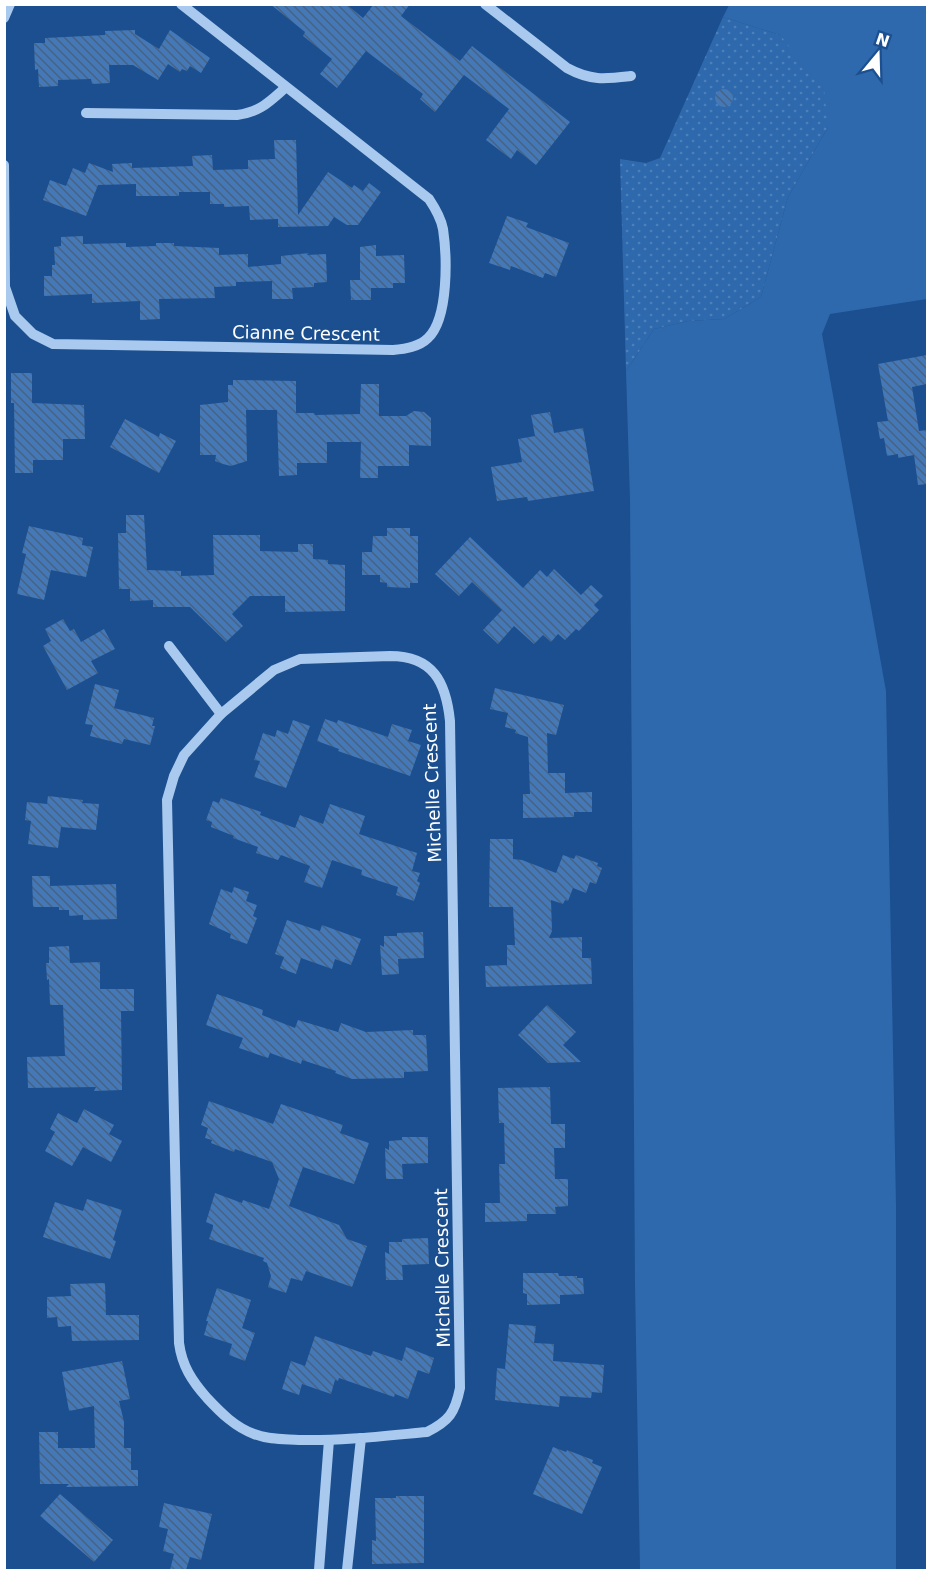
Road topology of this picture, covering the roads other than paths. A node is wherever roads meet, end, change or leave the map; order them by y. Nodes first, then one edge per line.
1 (10, 4) edge
2 (181, 4) edge
3 (485, 4) edge
4 (4, 18) edge
5 (631, 76) dead end
6 (285, 88) junction
7 (86, 113) dead end
8 (4, 165) edge
9 (169, 645) dead end
10 (221, 714) junction
11 (361, 1437) junction
12 (329, 1440) junction
13 (319, 1570) edge
14 (347, 1570) edge

1 - 4 street
2 - 6 street, Cianne Crescent
3 - 5 street
6 - 7 street
6 - 8 street, Cianne Crescent
9 - 10 street
10 - 11 street, Michelle Crescent
10 - 12 street, Michelle Crescent
11 - 12 street, Michelle Crescent
11 - 14 street
12 - 13 street

